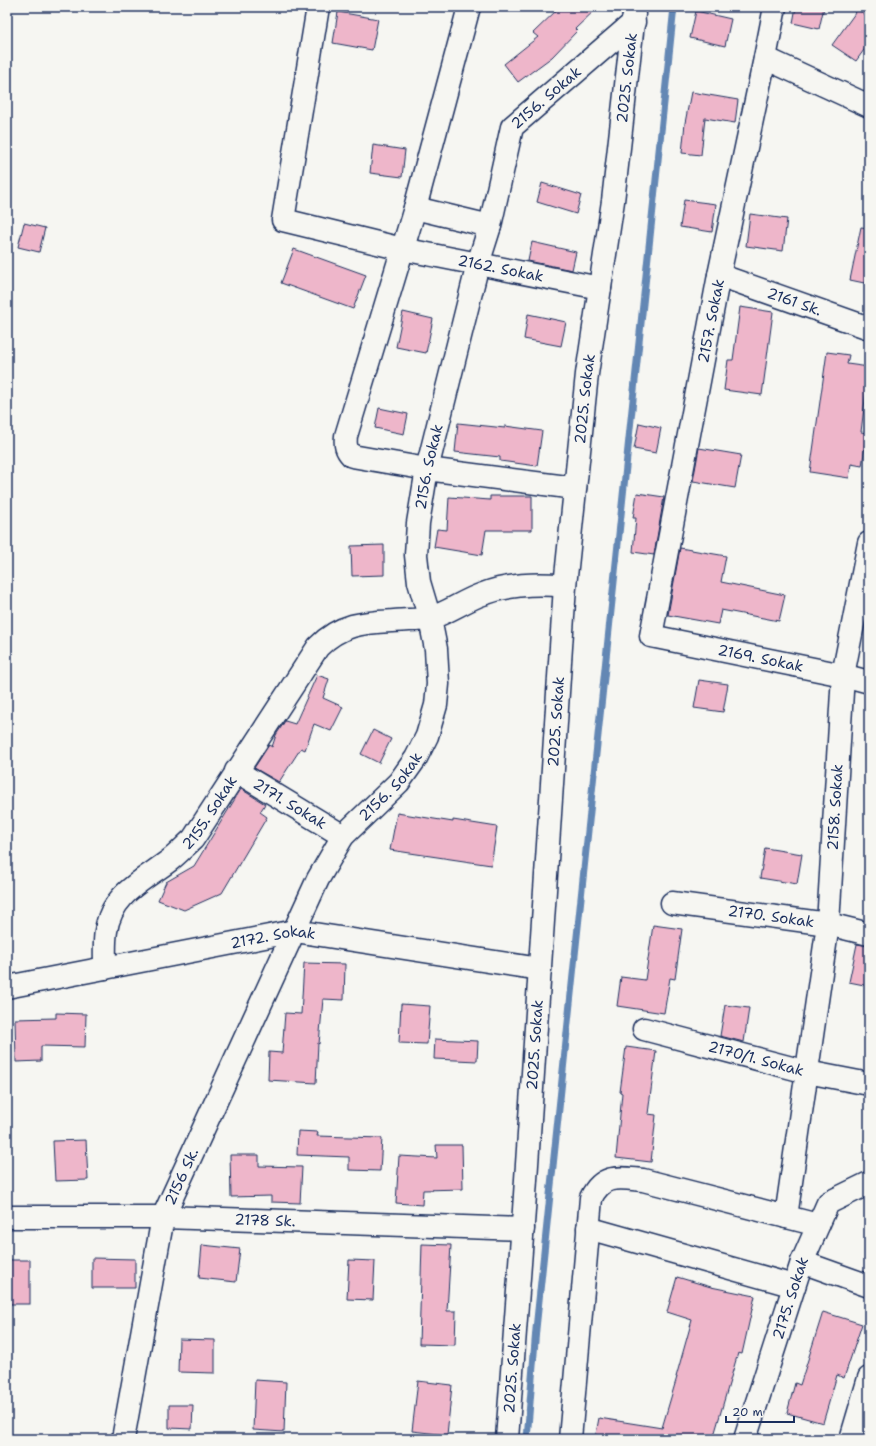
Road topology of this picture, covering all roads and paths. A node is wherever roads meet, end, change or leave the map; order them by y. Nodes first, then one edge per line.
1 (318, 7) edge
2 (469, 7) edge
3 (775, 7) edge
4 (634, 14) edge
5 (765, 58) junction
6 (869, 106) edge
7 (415, 208) junction
8 (490, 226) junction
9 (402, 249) junction
10 (478, 264) junction
11 (720, 275) junction
12 (600, 288) junction
13 (869, 328) edge
14 (427, 469) junction
15 (575, 488) junction
16 (869, 543) edge
17 (565, 586) junction
18 (430, 619) junction
19 (651, 636) joint
20 (843, 675) junction
21 (869, 682) edge
22 (236, 771) junction
23 (343, 836) junction
24 (672, 903) dead end
25 (828, 924) junction
26 (295, 931) junction
27 (869, 934) edge
28 (105, 968) junction
29 (540, 969) junction
30 (7, 987) edge
31 (644, 1029) dead end
32 (807, 1072) junction
33 (869, 1084) edge
34 (869, 1183) edge
35 (7, 1217) edge
36 (786, 1217) junction
37 (164, 1218) junction
38 (818, 1225) junction
39 (588, 1228) junction
40 (523, 1229) junction
41 (802, 1262) junction
42 (794, 1286) junction
43 (869, 1286) edge
44 (869, 1378) edge
45 (123, 1439) edge
46 (507, 1439) edge
47 (570, 1439) edge
48 (744, 1439) edge
49 (851, 1439) edge

1 - 9 street, 2162. Sokak
2 - 7 street
3 - 5 street, 2157. Sokak
4 - 8 street, 2156. Sokak
4 - 12 street, 2025. Sokak
5 - 6 street
5 - 11 street, 2157. Sokak
7 - 8 street
7 - 9 street
8 - 10 street, 2156. Sokak
9 - 10 street, 2162. Sokak
9 - 14 street
10 - 12 street, 2162. Sokak
10 - 14 street, 2156. Sokak
11 - 13 street, 2161 Sk.
11 - 19 street, 2157. Sokak
12 - 15 street, 2025. Sokak
14 - 15 street
14 - 18 street, 2156. Sokak
15 - 17 street, 2025. Sokak
16 - 20 street, 2158. Sokak
17 - 18 street
17 - 29 street, 2025. Sokak
18 - 22 street, 2155. Sokak
18 - 23 street, 2156. Sokak
19 - 20 street, 2169. Sokak
20 - 21 street, 2169. Sokak
20 - 25 street, 2158. Sokak
22 - 23 street, 2171. Sokak
22 - 28 street, 2155. Sokak
23 - 26 street, 2156. Sokak
24 - 25 street, 2170. Sokak
25 - 27 street, 2170. Sokak
25 - 32 street, 2158. Sokak
26 - 28 street, 2172. Sokak
26 - 29 street, 2172. Sokak
26 - 37 street, 2156 Sk.
28 - 30 street, 2172. Sokak
29 - 40 street, 2025. Sokak
31 - 32 street, 2170/1. Sokak
32 - 33 street, 2170/1. Sokak
32 - 36 street, 2158. Sokak
34 - 38 street, 2175. Sokak
35 - 37 street, 2178 Sk.
36 - 38 street
36 - 39 street
37 - 40 street, 2178 Sk.
37 - 45 street, 2156 Sk.
38 - 41 street, 2175. Sokak
39 - 42 street
39 - 47 street
40 - 46 street, 2025. Sokak
41 - 42 street, 2175. Sokak
41 - 43 street
42 - 48 street, 2175. Sokak
44 - 49 street

